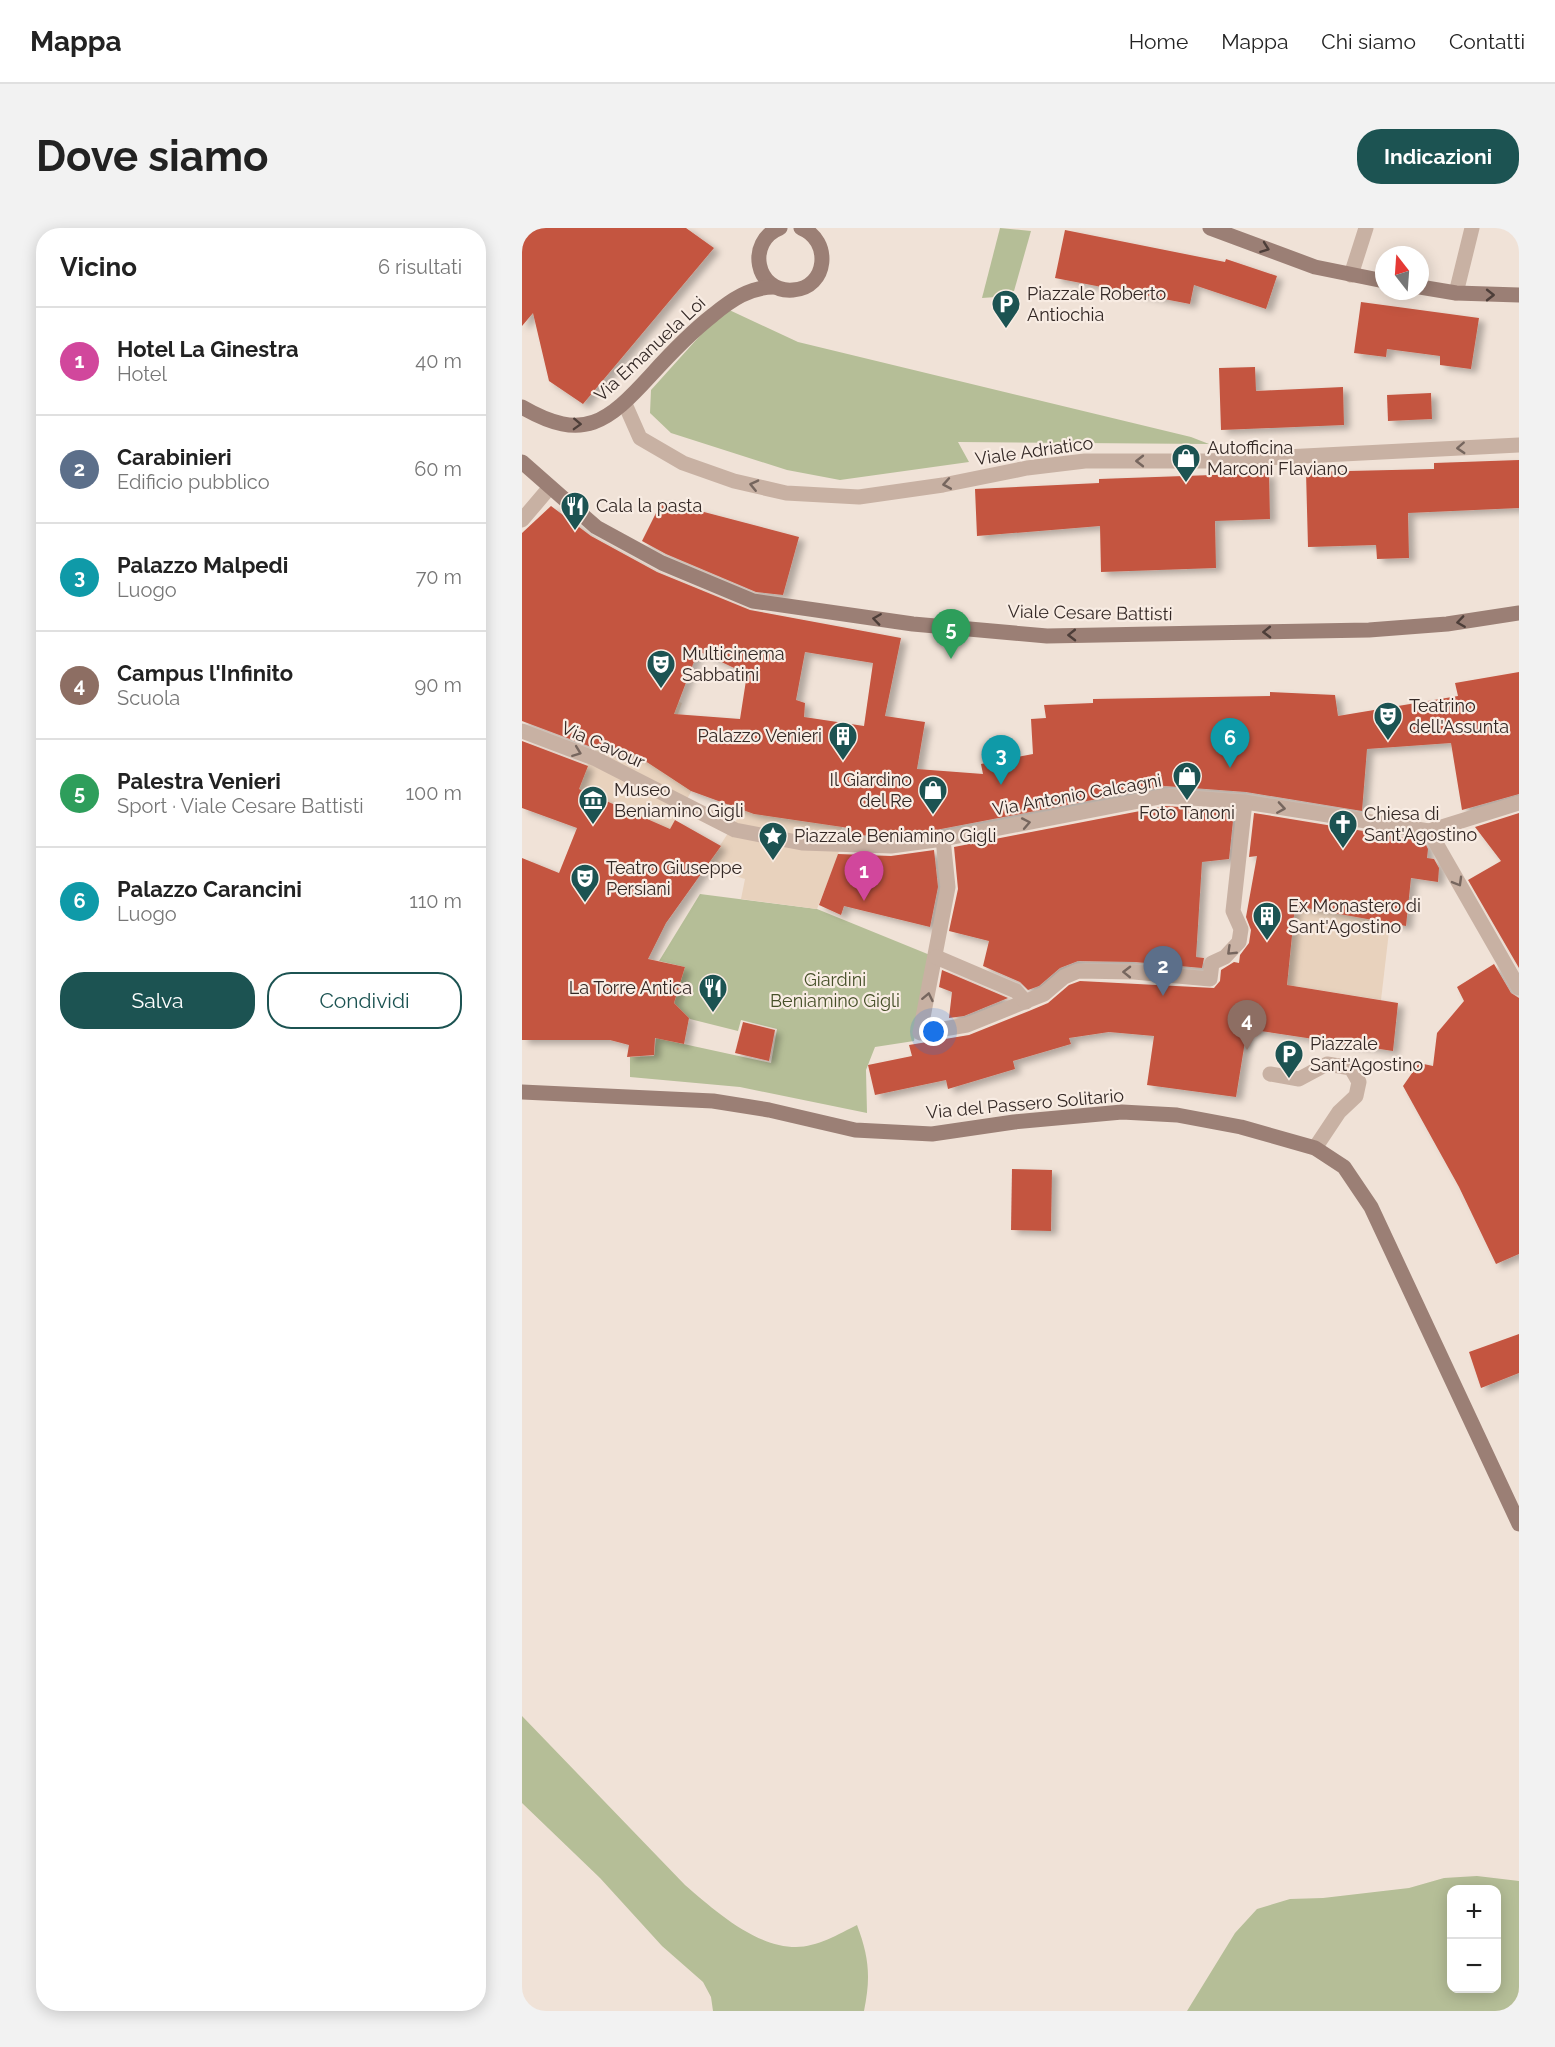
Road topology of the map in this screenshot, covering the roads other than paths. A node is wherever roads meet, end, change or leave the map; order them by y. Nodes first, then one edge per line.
1 (780, 228) edge
2 (1210, 228) edge
3 (1366, 228) edge
4 (1472, 228) edge
5 (807, 230) edge
6 (759, 266) junction
7 (1352, 275) junction
8 (1375, 279) edge
9 (774, 287) junction
10 (1429, 288) edge
11 (1456, 293) junction
12 (1519, 295) edge
13 (734, 299) junction
14 (625, 404) junction
15 (522, 407) edge
16 (1519, 445) edge
17 (522, 462) edge
18 (550, 487) junction
19 (522, 520) edge
20 (1519, 613) edge
21 (522, 731) edge
22 (1245, 802) junction
23 (1519, 803) edge
24 (1429, 831) junction
25 (943, 839) junction
26 (802, 843) joint
27 (936, 957) junction
28 (1519, 988) edge
29 (1026, 1002) junction
30 (1270, 1074) dead end
31 (522, 1092) edge
32 (1316, 1148) junction
33 (1519, 1524) edge

1 - 6 street, Via Emanuela Loi
2 -> 7 street
3 - 7 street
4 - 11 street
5 - 9 street, Via Emanuela Loi
6 - 9 street
6 - 13 street, Via Emanuela Loi
7 - 8 street
9 - 13 street, Via Emanuela Loi
10 - 11 street
11 -> 12 street
13 - 14 street, Via Emanuela Loi
15 -> 14 street, Via Emanuela Loi
16 -> 14 street, Viale Adriatico
17 - 18 street, Viale Cesare Battisti
18 - 19 street
20 -> 18 street, Viale Cesare Battisti
21 -> 26 street, Via Cavour
22 -> 24 street, Via Antonio Calcagni
25 -> 22 street, Via Antonio Calcagni
22 -> 29 street
23 - 24 street
24 -> 28 street
25 - 26 street, Via Antonio Calcagni
25 - 27 street
27 - 29 street
29 -> 27 street
30 - 32 street
31 - 32 street, Via del Passero Solitario
32 - 33 street, Via del Passero Solitario

